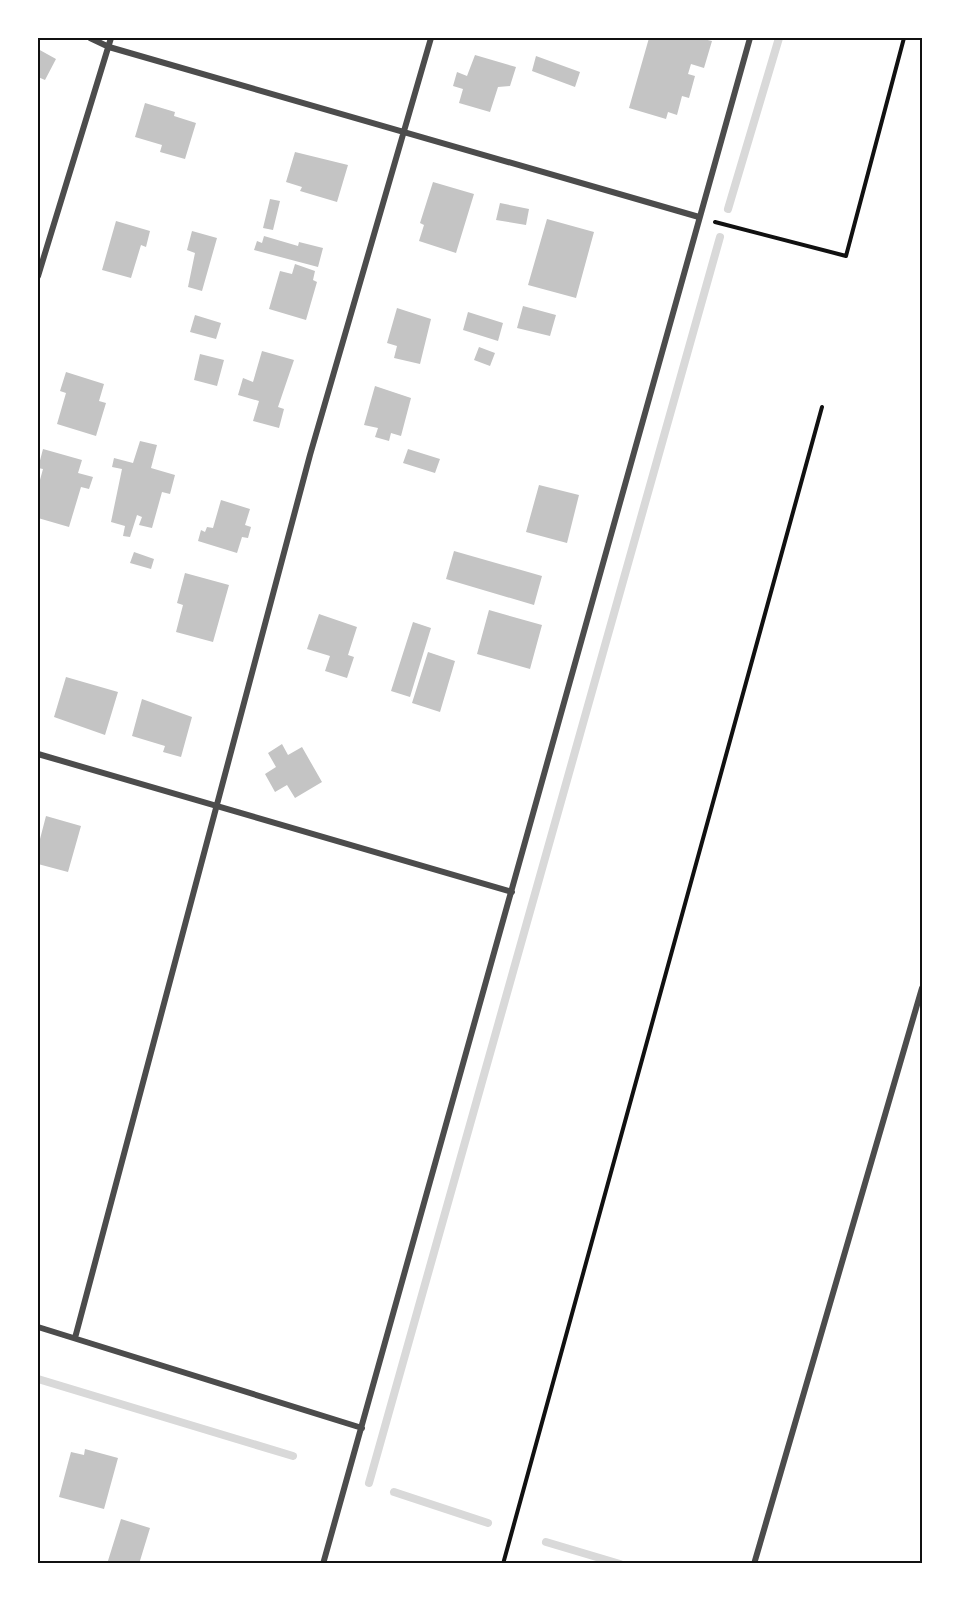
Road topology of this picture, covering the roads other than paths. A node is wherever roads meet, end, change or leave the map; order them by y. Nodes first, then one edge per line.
1 (90, 38) edge
2 (111, 38) edge
3 (430, 38) edge
4 (750, 38) edge
5 (109, 47) junction
6 (404, 134) junction
7 (699, 218) junction
8 (38, 276) edge
9 (38, 754) edge
10 (216, 806) junction
11 (512, 892) junction
12 (922, 988) edge
13 (38, 1327) edge
14 (75, 1338) junction
15 (362, 1428) junction
16 (323, 1563) edge
17 (754, 1563) edge

1 - 5 street
2 - 5 street
3 - 6 street
4 - 7 street
5 - 6 street
5 - 8 street
6 - 7 street
6 - 10 street
7 - 11 street
9 - 10 street
10 - 11 street
10 - 14 street
11 - 15 street
12 - 17 street
13 - 14 street
14 - 15 street
15 - 16 street

